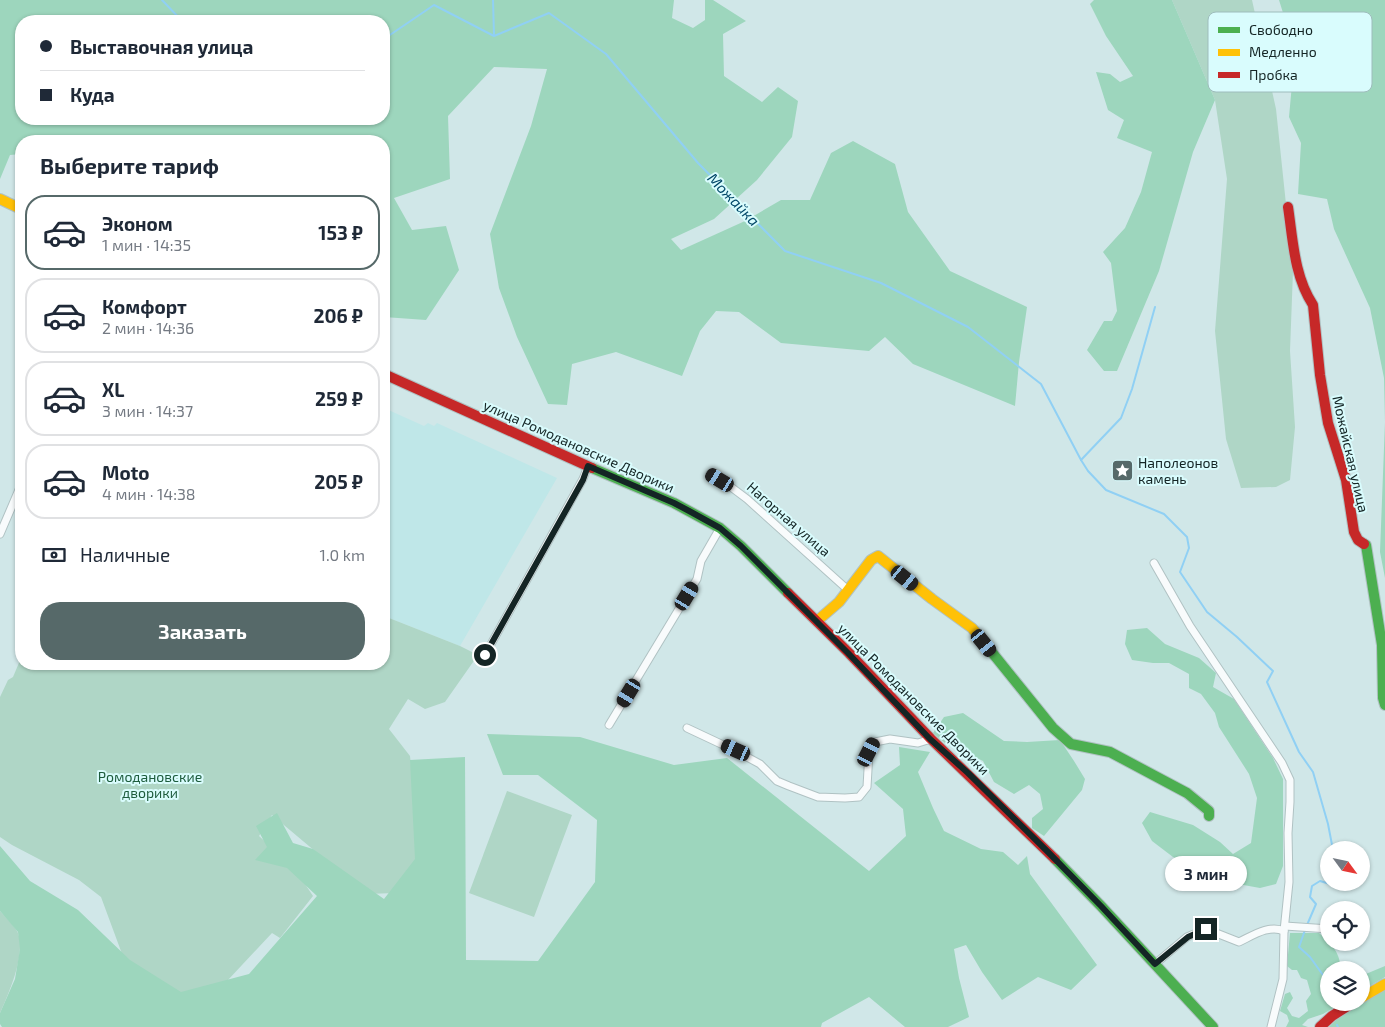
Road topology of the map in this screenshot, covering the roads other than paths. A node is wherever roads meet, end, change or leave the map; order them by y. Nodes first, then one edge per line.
1 (0, 199) edge
2 (15, 206) edge
3 (1288, 207) dead end
4 (390, 377) edge
5 (588, 466) junction
6 (710, 474) dead end
7 (15, 500) edge
8 (720, 528) junction
9 (0, 534) edge
10 (1154, 562) dead end
11 (848, 590) junction
12 (817, 621) junction
13 (485, 655) dead end
14 (1385, 705) edge
15 (609, 725) dead end
16 (687, 728) dead end
17 (930, 739) junction
18 (1209, 816) dead end
19 (1285, 929) junction
20 (1320, 929) edge
21 (1155, 964) junction
22 (1385, 984) edge
23 (1370, 993) edge
24 (1340, 1011) edge
25 (1213, 1027) edge
26 (1270, 1027) edge
27 (1320, 1027) edge

1 - 2 street
3 - 14 street, Можайская улица
4 - 5 street, улица Ромодановские Дворики
5 - 8 street, улица Ромодановские Дворики
5 - 13 street
6 - 11 street, Нагорная улица
7 - 9 street
8 - 12 street, улица Ромодановские Дворики
8 - 15 street
10 - 19 street
11 - 12 street
11 - 18 street
12 - 17 street, улица Ромодановские Дворики
16 - 17 street
17 - 21 street, улица Ромодановские Дворики
19 - 20 street
19 - 21 street
19 - 26 street
21 - 25 street, улица Ромодановские Дворики
22 - 23 street
24 - 27 street

